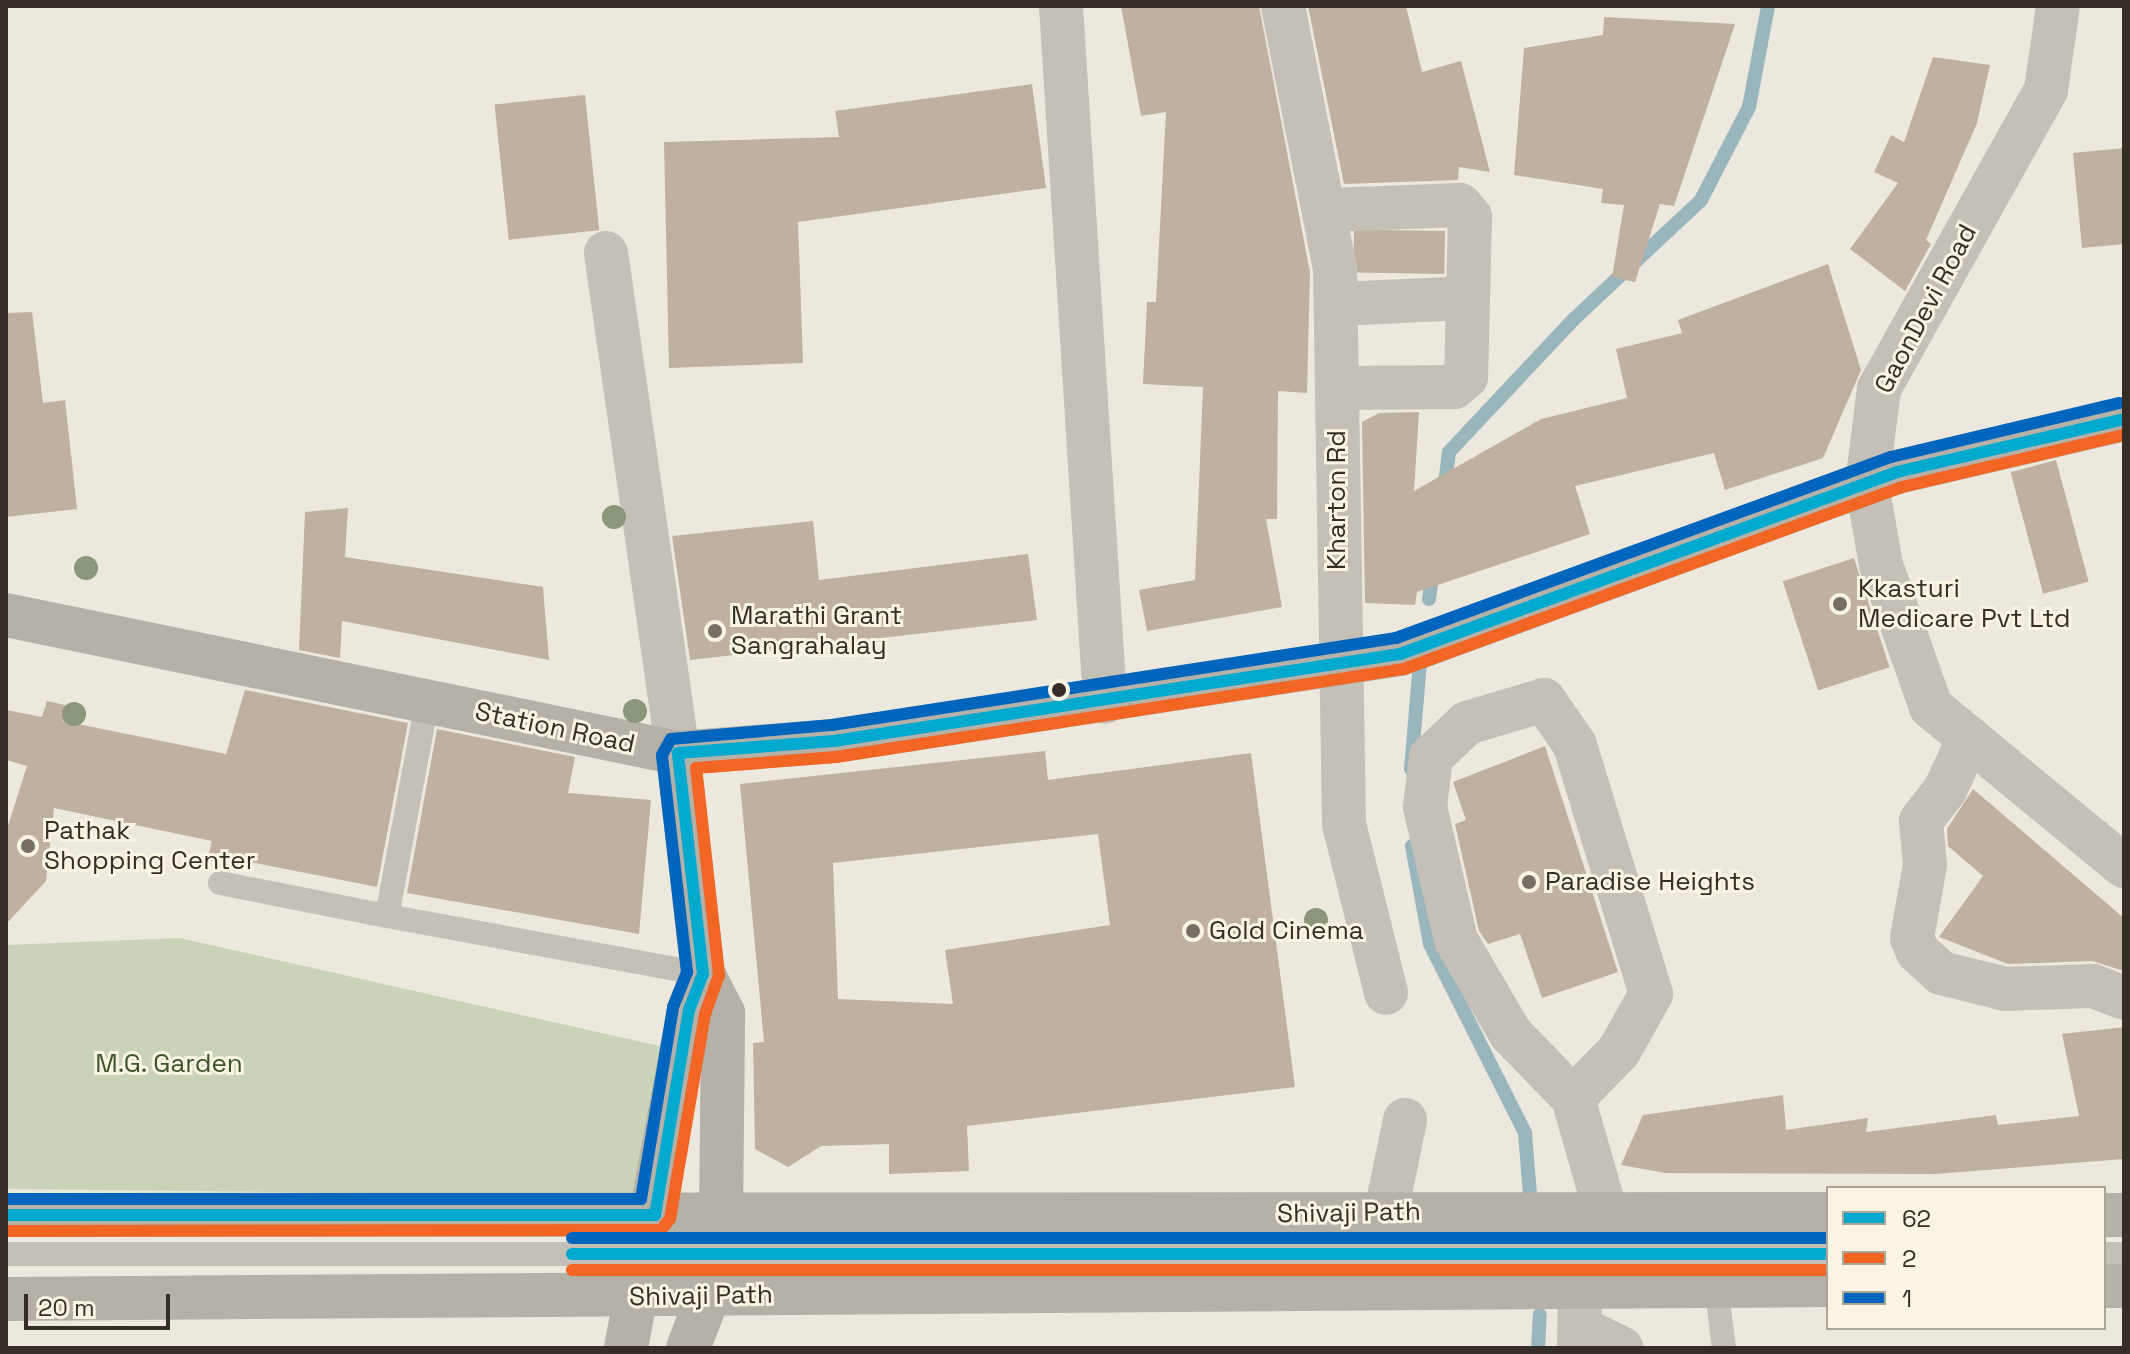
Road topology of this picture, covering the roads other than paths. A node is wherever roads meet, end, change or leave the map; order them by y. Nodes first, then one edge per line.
1 (1061, 6) edge
2 (1283, 6) edge
3 (2058, 6) edge
4 (1329, 210) junction
5 (606, 253) dead end
6 (1467, 298) junction
7 (1337, 304) junction
8 (1337, 388) junction
9 (2124, 419) edge
10 (1867, 484) junction
11 (6, 615) edge
12 (1337, 665) junction
13 (427, 702) junction
14 (1105, 702) junction
15 (1969, 738) junction
16 (678, 753) junction
17 (2124, 866) edge
18 (220, 883) dead end
19 (387, 916) junction
20 (703, 974) junction
21 (1386, 993) dead end
22 (2124, 998) edge
23 (1573, 1098) junction
24 (1405, 1120) dead end
25 (1386, 1212) junction
26 (1606, 1213) junction
27 (1826, 1214) edge
28 (6, 1215) edge
29 (655, 1215) junction
30 (721, 1217) junction
31 (6, 1254) edge
32 (1826, 1254) edge
33 (1580, 1284) junction
34 (1716, 1285) junction
35 (1826, 1285) edge
36 (637, 1297) junction
37 (708, 1297) junction
38 (6, 1299) edge
39 (1579, 1338) edge
40 (626, 1348) edge
41 (688, 1348) edge
42 (1621, 1348) edge
43 (1724, 1348) edge

1 - 14 street
2 - 4 street, Kharton Rd
3 - 10 street, GaonDevi Road
4 - 6 street
4 - 7 street, Kharton Rd
5 - 16 street
6 - 7 street
6 - 8 street
7 - 8 street, Kharton Rd
8 - 12 street, Kharton Rd
9 - 10 main road, Station Road
10 - 12 main road, Station Road
10 - 15 street, GaonDevi Road
11 - 13 main road, Station Road
12 - 14 main road, Station Road
12 - 21 street, Kharton Rd
13 - 16 main road, Station Road
13 - 19 lane
14 - 16 main road, Station Road
15 - 17 street, GaonDevi Road
15 - 22 street
16 - 20 main road
18 - 19 lane
19 - 20 lane
20 - 29 main road
20 - 30 main road
23 - 23 street
23 - 26 street
24 - 25 street
25 - 26 main road, Shivaji Path
25 - 30 main road, Shivaji Path
26 - 27 main road, Shivaji Path
28 - 29 main road, Shivaji Path
29 - 30 main road, Shivaji Path
29 - 36 main road
30 - 37 main road
31 - 32 lane, bridge
33 - 34 main road, Shivaji Path
33 - 37 main road, Shivaji Path
33 - 39 street
34 - 35 main road, Shivaji Path
34 - 43 lane
36 - 37 main road, Shivaji Path
36 - 38 main road, Shivaji Path
36 - 40 main road
37 - 41 main road
39 - 42 street

